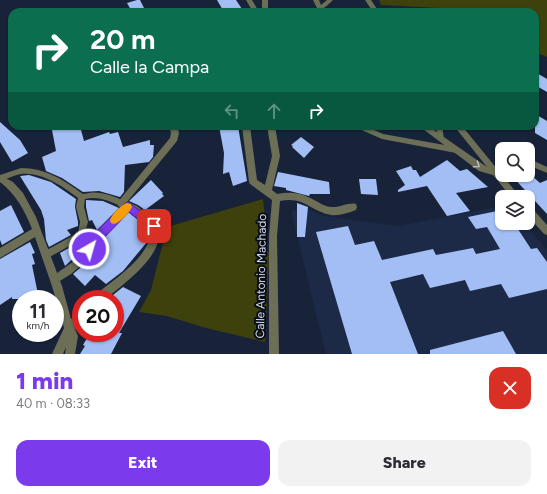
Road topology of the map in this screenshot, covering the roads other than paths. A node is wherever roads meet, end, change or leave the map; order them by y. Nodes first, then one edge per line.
1 (330, 0) edge
2 (321, 8) edge
3 (174, 130) edge
4 (246, 130) edge
5 (272, 130) edge
6 (368, 130) edge
7 (429, 130) edge
8 (440, 130) edge
9 (461, 130) edge
10 (441, 139) junction
11 (456, 150) junction
12 (535, 164) edge
13 (495, 170) edge
14 (547, 170) edge
15 (495, 173) edge
16 (0, 178) edge
17 (504, 182) edge
18 (511, 190) edge
19 (267, 192) junction
20 (82, 197) junction
21 (276, 198) junction
22 (125, 205) junction
23 (353, 207) dead end
24 (535, 218) edge
25 (37, 231) junction
26 (547, 231) edge
27 (81, 235) junction
28 (94, 240) junction
29 (0, 253) edge
30 (46, 255) junction
31 (55, 280) junction
32 (109, 290) edge
33 (72, 325) edge
34 (69, 328) junction
35 (57, 354) edge
36 (70, 354) edge
37 (274, 354) edge

1 - 2 street
3 - 22 street
4 - 19 street
5 - 19 street
6 - 11 lane
7 - 10 street
8 - 10 lane
9 - 13 street
10 - 11 street
11 -> 15 street
12 - 14 lane
16 - 20 lane
16 - 25 street
17 - 18 street
19 - 21 street
20 - 22 lane
20 - 27 lane
21 - 23 street
21 - 37 street, Calle Antonio Machado
22 - 28 lane
22 - 32 street
24 - 26 street
25 - 29 street
25 - 30 street
27 - 28 lane
27 - 30 lane
28 - 31 lane
30 - 31 street
31 - 34 street
33 - 34 street
34 - 35 street
34 - 36 street

